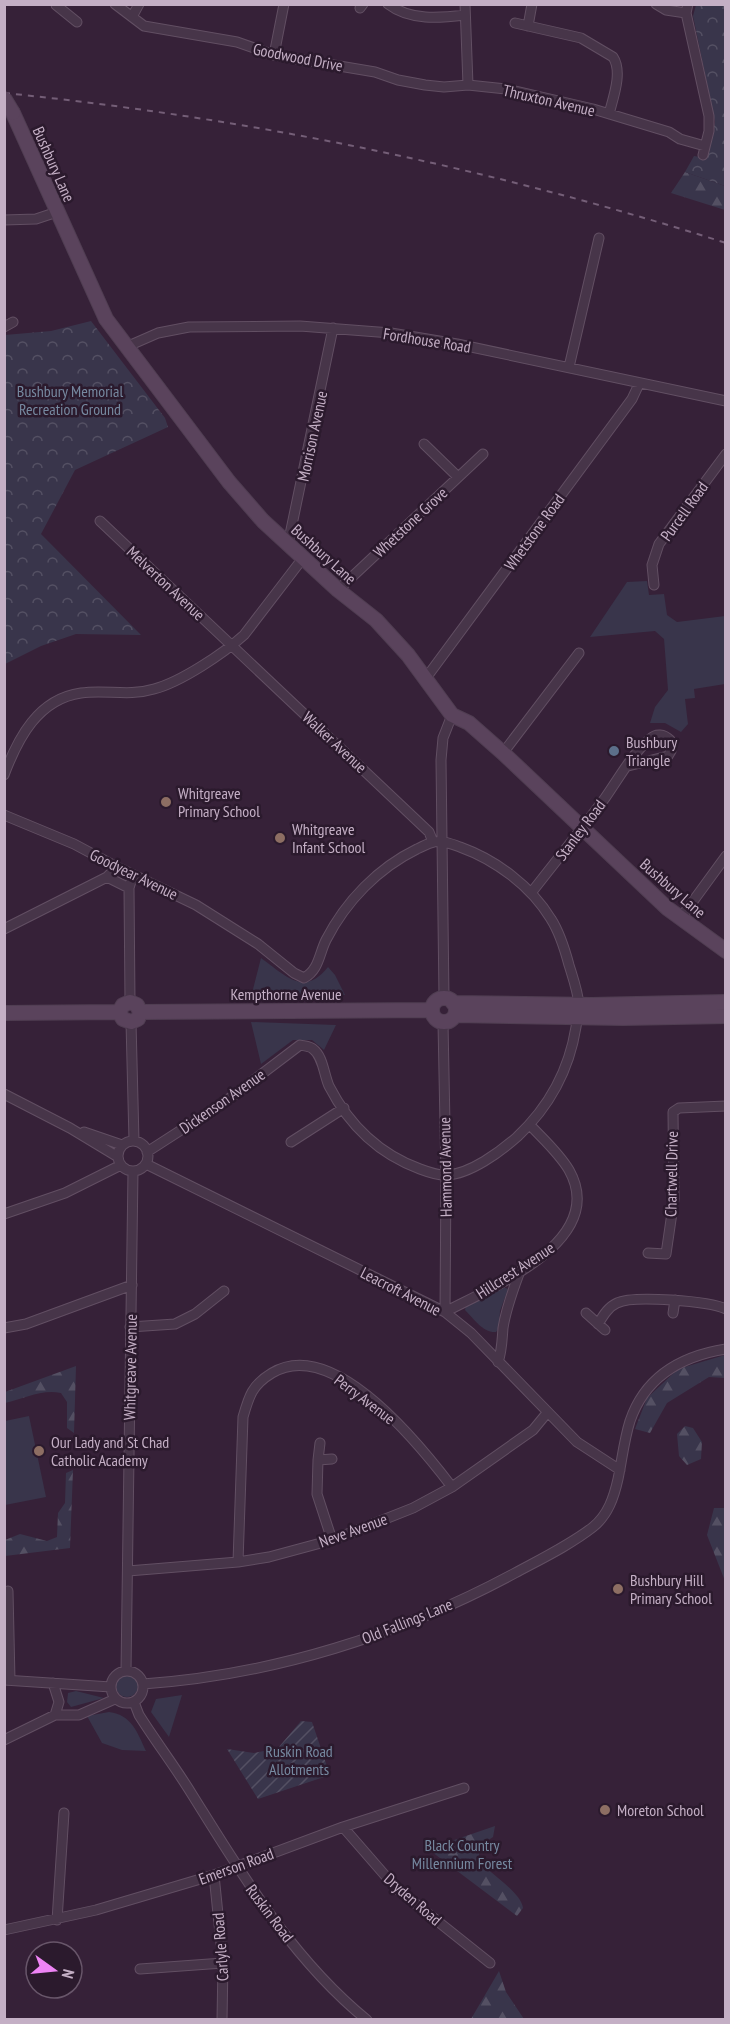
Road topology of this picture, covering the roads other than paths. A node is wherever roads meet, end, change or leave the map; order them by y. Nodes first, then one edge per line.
1 (74, 4) edge
2 (116, 4) edge
3 (139, 4) edge
4 (284, 4) edge
5 (388, 4) edge
6 (465, 4) edge
7 (532, 4) edge
8 (656, 4) edge
9 (56, 5) edge
10 (687, 9) edge
11 (66, 14) junction
12 (465, 15) junction
13 (132, 17) junction
14 (77, 22) dead end
15 (515, 23) dead end
16 (528, 26) junction
17 (274, 54) junction
18 (468, 85) junction
19 (4, 98) edge
20 (609, 114) junction
21 (57, 212) junction
22 (4, 220) edge
23 (599, 238) dead end
24 (333, 328) junction
25 (126, 347) junction
26 (569, 367) junction
27 (639, 384) junction
28 (726, 401) edge
29 (424, 444) dead end
30 (483, 454) dead end
31 (726, 454) edge
32 (458, 477) junction
33 (100, 521) dead end
34 (288, 544) junction
35 (303, 558) junction
36 (641, 573) dead end
37 (653, 573) junction
38 (654, 585) dead end
39 (338, 590) junction
40 (232, 645) junction
41 (579, 653) dead end
42 (426, 678) junction
43 (452, 715) junction
44 (503, 753) junction
45 (628, 766) junction
46 (4, 775) edge
47 (4, 814) edge
48 (583, 828) junction
49 (437, 842) junction
50 (726, 856) edge
51 (117, 867) junction
52 (133, 875) junction
53 (107, 877) junction
54 (129, 888) junction
55 (531, 893) junction
56 (680, 919) junction
57 (4, 929) edge
58 (726, 951) edge
59 (726, 1002) edge
60 (449, 1010) junction
61 (578, 1011) junction
62 (134, 1012) junction
63 (4, 1013) edge
64 (726, 1016) edge
65 (4, 1094) edge
66 (726, 1106) edge
67 (344, 1108) junction
68 (530, 1125) junction
69 (70, 1128) junction
70 (134, 1141) junction
71 (291, 1142) dead end
72 (122, 1145) junction
73 (147, 1152) junction
74 (119, 1161) junction
75 (146, 1164) junction
76 (133, 1171) junction
77 (446, 1176) junction
78 (4, 1214) edge
79 (648, 1253) dead end
80 (520, 1271) junction
81 (132, 1285) junction
82 (224, 1291) dead end
83 (675, 1300) junction
84 (726, 1309) edge
85 (446, 1312) junction
86 (586, 1313) dead end
87 (674, 1313) dead end
88 (130, 1327) junction
89 (4, 1328) edge
90 (726, 1349) edge
91 (498, 1362) junction
92 (548, 1413) junction
93 (320, 1443) dead end
94 (332, 1459) dead end
95 (318, 1460) junction
96 (620, 1470) junction
97 (453, 1487) junction
98 (332, 1540) junction
99 (238, 1562) junction
100 (128, 1571) junction
101 (8, 1591) dead end
102 (126, 1671) junction
103 (8, 1680) edge
104 (53, 1683) junction
105 (143, 1684) junction
106 (111, 1687) junction
107 (116, 1699) junction
108 (134, 1702) junction
109 (55, 1715) junction
110 (4, 1740) edge
111 (464, 1788) dead end
112 (64, 1813) dead end
113 (343, 1827) junction
114 (236, 1866) junction
115 (214, 1875) junction
116 (57, 1920) junction
117 (4, 1930) edge
118 (223, 1963) junction
119 (490, 1963) dead end
120 (140, 1969) dead end
121 (222, 2019) edge
122 (367, 2019) edge

1 - 11 street
2 - 13 street, Goodwood Drive
3 - 13 street
4 - 17 street
5 - 12 street
6 - 12 street
7 - 16 street
8 - 10 street
9 - 11 street
10 - 20 street, Thruxton Avenue
11 - 14 street
12 - 18 street
13 - 17 street, Goodwood Drive
15 - 16 street
16 - 20 street
17 - 18 street, Goodwood Drive
18 - 20 street, Thruxton Avenue
19 - 21 street, Bushbury Lane, bridge
21 - 22 street
21 - 25 street, Bushbury Lane
23 - 26 street
24 - 25 street, Fordhouse Road
24 - 26 street, Fordhouse Road
24 - 34 street, Morrison Avenue
25 - 34 street, Bushbury Lane
26 - 27 street, Fordhouse Road
27 - 28 street, Fordhouse Road
27 - 42 street, Whetstone Road
29 - 32 street
30 - 32 street, Whetstone Grove
31 - 37 street, Purcell Road
32 - 39 street, Whetstone Grove
33 - 40 street, Melverton Avenue
34 - 35 street, Bushbury Lane
35 - 39 street, Bushbury Lane
35 - 40 street
36 - 37 street
37 - 38 street, Purcell Road
39 - 42 street, Bushbury Lane
40 - 46 street
40 - 49 street, Walker Avenue
41 - 44 street
42 - 43 street, Bushbury Lane
43 - 44 street, Bushbury Lane
43 - 49 street, Hammond Avenue
44 - 48 street, Bushbury Lane
45 - 45 street, Stanley Road
45 - 48 street, Stanley Road
47 - 51 street, Goodyear Avenue
48 - 55 street, Stanley Road
48 - 56 street, Bushbury Lane
49 - 52 street, Goodyear Avenue
49 - 55 street
49 - 60 street, Hammond Avenue
50 - 56 street
51 - 52 street, Goodyear Avenue
51 - 53 street
52 - 54 street
53 - 54 street
53 - 57 street
54 - 62 street
55 - 61 street
56 - 58 street, Bushbury Lane
59 - 61 street
60 - 61 street
60 - 62 street, Kempthorne Avenue
60 - 77 street, Hammond Avenue
61 - 64 street
61 - 68 street
62 - 63 street
62 - 70 street
65 - 69 street
66 - 79 street, Chartwell Drive
67 - 71 street
67 - 73 street, Dickenson Avenue
67 - 77 street
68 - 77 street
68 - 80 street, Hillcrest Avenue
69 - 72 street
69 - 74 street
70 - 72 street
70 - 73 street
72 - 74 street
73 - 75 street
74 - 76 street
74 - 78 street
75 - 76 street
75 - 85 street, Leacroft Avenue
76 - 81 street, Whitgreave Avenue
77 - 85 street, Hammond Avenue
80 - 85 street, Hillcrest Avenue
80 - 91 street
81 - 88 street, Whitgreave Avenue
81 - 89 street
82 - 88 street
83 - 84 street
83 - 86 street
83 - 87 street
85 - 91 street, Leacroft Avenue
88 - 100 street, Whitgreave Avenue
90 - 96 street, Old Fallings Lane
91 - 92 street, Leacroft Avenue
92 - 96 street, Leacroft Avenue
92 - 97 street, Neve Avenue
93 - 95 street
94 - 95 street
95 - 98 street
96 - 105 street, Old Fallings Lane
97 - 98 street, Neve Avenue
97 - 99 street, Perry Avenue
98 - 99 street, Neve Avenue
99 - 100 street, Neve Avenue
100 - 102 street, Whitgreave Avenue
101 - 103 street
102 - 105 street
102 - 106 street
103 - 104 street
104 - 106 street
104 - 109 street
105 - 108 street
106 - 107 street
107 - 108 street
107 - 109 street
108 - 114 street, Ruskin Road
109 - 110 street
111 - 113 street, Emerson Road
112 - 116 street
113 - 114 street, Emerson Road
113 - 119 street, Dryden Road
114 - 115 street, Emerson Road
114 - 122 street, Ruskin Road
115 - 116 street, Emerson Road
115 - 118 street, Carlyle Road
116 - 117 street, Emerson Road
118 - 120 street
118 - 121 street, Carlyle Road

